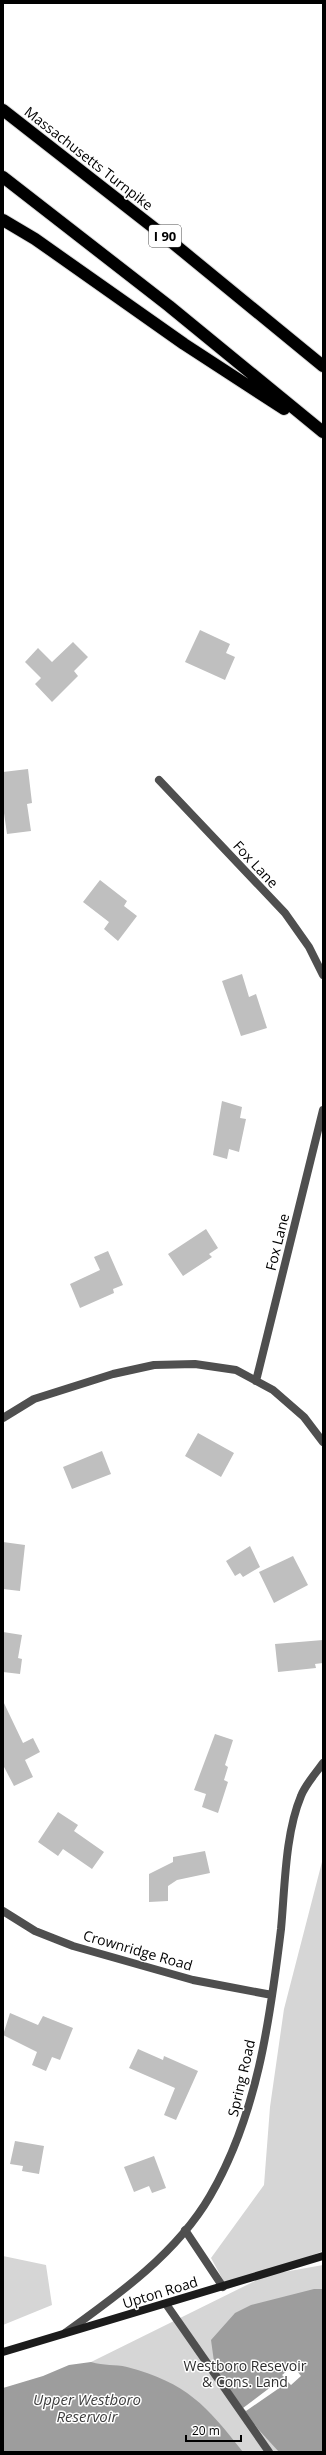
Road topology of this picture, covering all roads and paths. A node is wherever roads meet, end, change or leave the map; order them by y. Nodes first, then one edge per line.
1 (3, 110) edge
2 (3, 177) edge
3 (3, 220) edge
4 (323, 366) edge
5 (323, 433) edge
6 (159, 780) dead end
7 (323, 974) edge
8 (323, 1110) edge
9 (256, 1381) junction
10 (3, 1418) edge
11 (323, 1442) edge
12 (323, 1763) edge
13 (3, 1911) edge
14 (272, 1995) junction
15 (185, 2230) junction
16 (323, 2256) edge
17 (223, 2287) junction
18 (166, 2304) junction
19 (62, 2335) junction
20 (3, 2352) edge
21 (269, 2452) edge

1 - 4 highway, Massachusetts Turnpike / I 90
2 - 5 highway
3 - 5 highway
6 - 7 street, Fox Lane
8 - 9 street, Fox Lane
9 - 10 street
9 - 11 street
12 - 14 street, Spring Road
13 - 14 street, Crownridge Road
14 - 15 street, Spring Road
15 - 17 street
15 - 19 street, Spring Road
16 - 17 main road, Upton Road
17 - 18 main road, Upton Road
18 - 19 main road, Upton Road
18 - 21 street
19 - 20 main road, Upton Road

